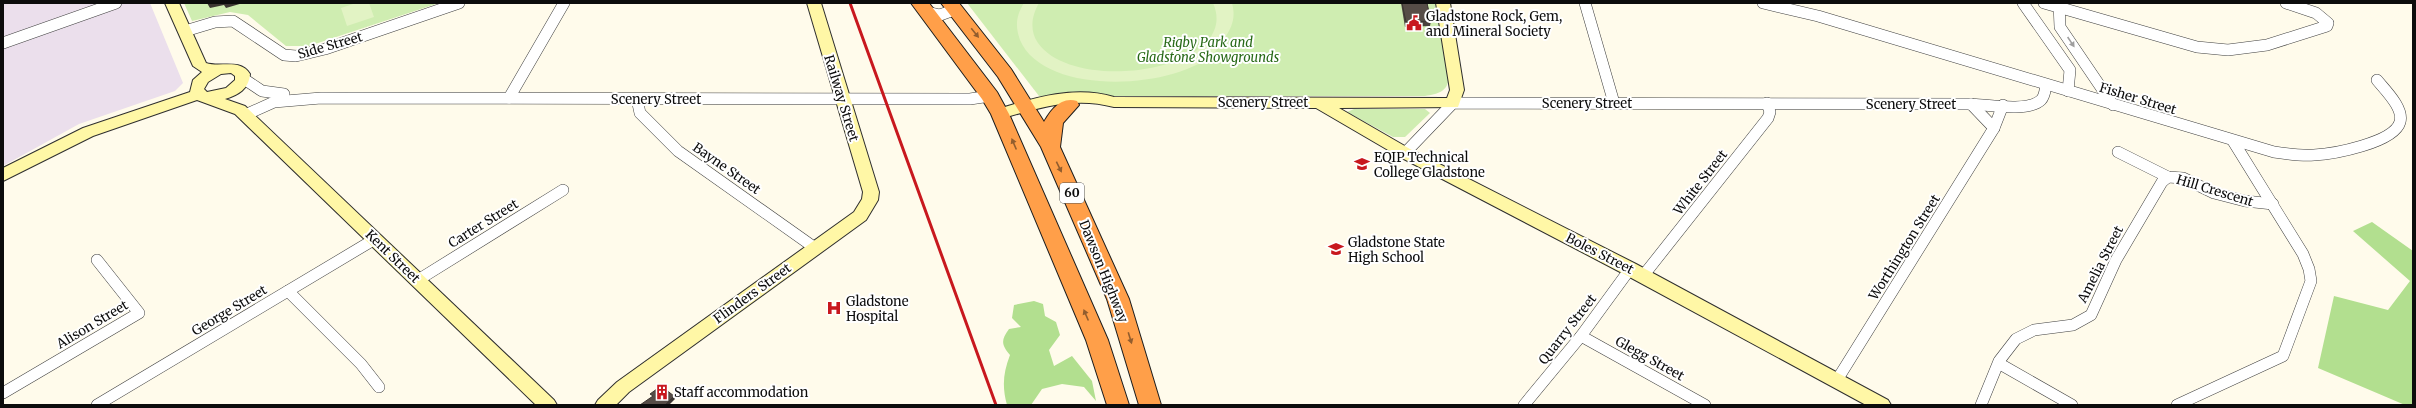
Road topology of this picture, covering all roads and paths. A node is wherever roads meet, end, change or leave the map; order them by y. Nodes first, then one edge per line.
1 (116, 3) edge
2 (172, 3) edge
3 (459, 3) edge
4 (564, 3) edge
5 (814, 3) edge
6 (1444, 3) edge
7 (1584, 3) edge
8 (1763, 3) edge
9 (1782, 3) edge
10 (2023, 3) edge
11 (2044, 3) edge
12 (2286, 3) edge
13 (952, 5) edge
14 (2059, 5) edge
15 (924, 7) edge
16 (1818, 16) junction
17 (185, 31) junction
18 (3, 43) edge
19 (215, 72) junction
20 (2377, 80) dead end
21 (241, 82) junction
22 (2046, 85) junction
23 (2068, 91) junction
24 (203, 96) junction
25 (990, 96) junction
26 (321, 98) junction
27 (508, 98) junction
28 (637, 99) junction
29 (843, 100) junction
30 (1114, 102) junction
31 (1318, 102) junction
32 (1454, 103) junction
33 (1614, 103) junction
34 (1767, 103) junction
35 (1971, 104) junction
36 (1070, 105) junction
37 (2003, 105) junction
38 (2113, 105) junction
39 (1028, 110) junction
40 (242, 113) junction
41 (1002, 118) junction
42 (1994, 128) junction
43 (2233, 141) junction
44 (1050, 147) junction
45 (2118, 152) dead end
46 (1405, 153) junction
47 (3, 175) edge
48 (2168, 177) junction
49 (563, 190) dead end
50 (871, 192) joint
51 (2272, 204) junction
52 (375, 239) junction
53 (815, 248) junction
54 (97, 260) dead end
55 (1637, 272) junction
56 (418, 280) junction
57 (288, 291) junction
58 (1580, 336) junction
59 (2000, 364) junction
60 (1837, 380) junction
61 (379, 387) dead end
62 (623, 387) junction
63 (3, 393) edge
64 (547, 404) edge
65 (97, 405) edge
66 (594, 405) edge
67 (604, 405) edge
68 (1118, 405) edge
69 (1150, 405) edge
70 (1524, 405) edge
71 (1705, 405) edge
72 (1882, 405) edge
73 (1980, 405) edge
74 (2072, 405) edge
75 (2177, 405) edge

1 - 18 street
2 - 17 street
3 - 17 street, Side Street
4 - 27 street
5 - 29 street, Railway Street
6 - 32 street
7 - 33 street
8 - 16 street, Fisher Street
9 - 16 street, Fisher Street
10 - 23 street
11 - 14 street
12 - 14 street
13 - 15 street
13 -> 39 highway, Dawson Highway / 60
14 -> 38 street
15 - 25 highway
16 - 22 street, Fisher Street
17 - 19 street
19 - 21 street
19 - 24 street
20 - 43 street, Fisher Street
21 - 24 street
21 - 26 street, Scenery Street
21 - 40 street
22 - 23 street, Fisher Street
22 - 37 street, Scenery Street
23 - 38 street, Fisher Street
24 - 40 street, Kent Street
24 - 47 street
25 - 29 street, Scenery Street
25 - 41 highway
26 - 27 street, Scenery Street
26 - 40 street, Scenery Street
27 - 28 street, Scenery Street
28 - 29 street, Scenery Street
28 - 53 street, Bayne Street
29 - 50 street, Railway Street
30 - 31 street, Scenery Street
30 - 36 street, Scenery Street
30 - 39 street, Scenery Street
31 - 32 street, Scenery Street
31 - 46 street, Boles Street
32 - 33 street, Scenery Street
32 - 46 street
33 - 34 street, Scenery Street
34 - 35 street, Scenery Street
34 - 55 street, White Street
35 - 37 street, Scenery Street
35 - 42 street
36 - 39 street, Scenery Street
36 - 44 highway
37 - 42 street, Worthington Street
38 - 43 street, Fisher Street
39 - 41 street, Scenery Street
39 - 44 highway, Dawson Highway / 60
40 - 52 street, Kent Street
68 -> 41 highway
42 - 60 street, Worthington Street
43 - 51 street
44 -> 69 highway, Dawson Highway / 60
45 - 48 street, Hill Crescent
46 - 55 street, Boles Street
48 - 51 street, Hill Crescent
48 - 59 street, Amelia Street
49 - 56 street, Carter Street
50 - 53 street, Flinders Street
51 - 75 street, Hill Crescent
52 - 56 street, Kent Street
52 - 57 street, George Street
53 - 62 street, Flinders Street
54 - 63 street, Alison Street
55 - 58 street, Quarry Street
55 - 60 street, Boles Street
56 - 64 street, Kent Street
57 - 61 street
57 - 65 street, George Street
58 - 70 street, Quarry Street
58 - 71 street, Glegg Street
59 - 73 street, Amelia Street
59 - 74 street
60 - 72 street, Boles Street
62 - 66 street, Flinders Street
62 - 67 street, Flinders Street

